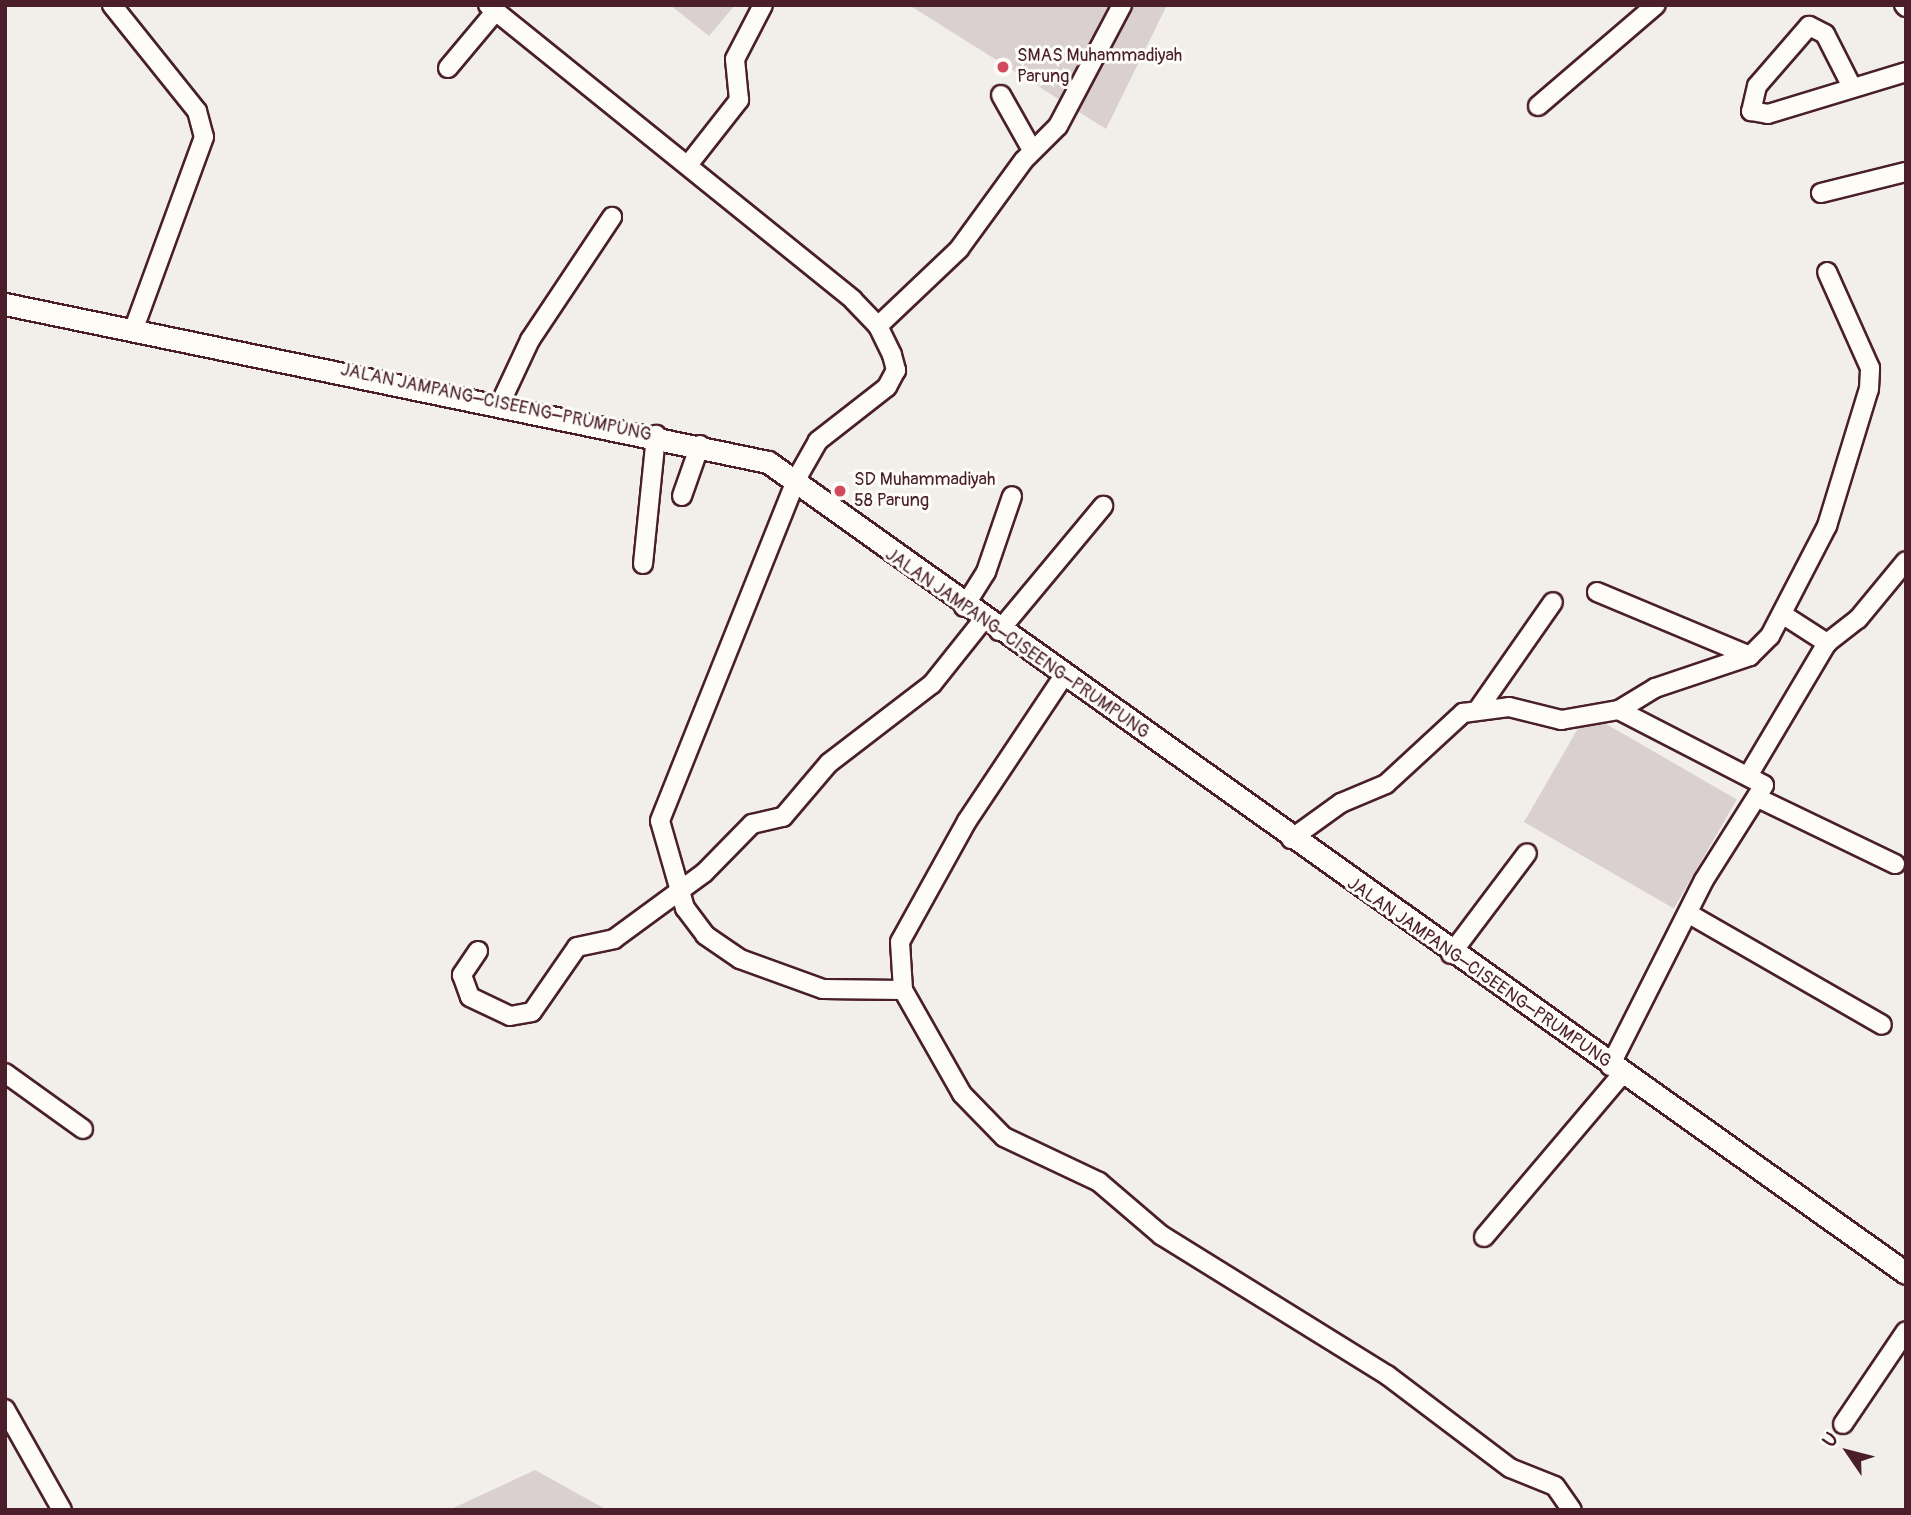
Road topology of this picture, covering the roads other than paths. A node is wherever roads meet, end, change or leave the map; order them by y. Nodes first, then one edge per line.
1 (113, 5) edge
2 (763, 5) edge
3 (1122, 5) edge
4 (1656, 5) edge
5 (491, 8) edge
6 (448, 68) dead end
7 (1906, 72) edge
8 (1852, 87) junction
9 (1001, 95) dead end
10 (1538, 106) dead end
11 (1032, 150) junction
12 (688, 165) junction
13 (1906, 172) edge
14 (1821, 193) dead end
15 (612, 217) dead end
16 (1827, 272) dead end
17 (5, 304) edge
18 (878, 326) junction
19 (134, 328) junction
20 (500, 404) junction
21 (656, 435) junction
22 (700, 445) junction
23 (797, 478) junction
24 (1012, 495) dead end
25 (682, 496) dead end
26 (1103, 506) dead end
27 (1906, 561) edge
28 (643, 564) dead end
29 (1597, 592) dead end
30 (1553, 602) dead end
31 (964, 607) junction
32 (1782, 614) junction
33 (991, 626) junction
34 (1827, 643) junction
35 (1750, 656) junction
36 (1063, 677) junction
37 (1479, 708) junction
38 (1619, 709) junction
39 (1748, 776) junction
40 (1760, 799) junction
41 (1291, 839) junction
42 (1528, 853) dead end
43 (1895, 864) dead end
44 (676, 892) junction
45 (1691, 915) junction
46 (478, 951) dead end
47 (1451, 954) junction
48 (903, 990) junction
49 (1882, 1025) dead end
50 (1616, 1070) junction
51 (5, 1073) edge
52 (83, 1129) dead end
53 (1484, 1237) dead end
54 (1906, 1273) edge
55 (1906, 1331) edge
56 (5, 1409) edge
57 (1843, 1424) dead end
58 (62, 1510) edge
59 (1572, 1510) edge

1 - 19 street
2 - 12 street
3 - 11 street
4 - 10 street
5 - 6 street
5 - 12 street
7 - 8 street
8 - 8 street
9 - 11 street
11 - 18 street
12 - 18 street
13 - 14 street
15 - 20 street
16 - 32 street
17 - 19 main road, JALAN JAMPANG–CISEENG–PRUMPUNG
18 - 23 street
19 - 20 main road, JALAN JAMPANG–CISEENG–PRUMPUNG
20 - 21 main road, JALAN JAMPANG–CISEENG–PRUMPUNG
21 - 22 main road, JALAN JAMPANG–CISEENG–PRUMPUNG
21 - 28 street
22 - 23 main road, JALAN JAMPANG–CISEENG–PRUMPUNG
22 - 25 street
23 - 31 main road, JALAN JAMPANG–CISEENG–PRUMPUNG
23 - 44 street
24 - 31 street
26 - 33 street
27 - 34 street
29 - 35 street
30 - 37 street
31 - 33 main road, JALAN JAMPANG–CISEENG–PRUMPUNG
32 - 34 street
32 - 35 street
33 - 36 main road, JALAN JAMPANG–CISEENG–PRUMPUNG
33 - 44 street
34 - 39 street
35 - 38 street
36 - 41 main road, JALAN JAMPANG–CISEENG–PRUMPUNG
36 - 48 street
37 - 38 street
37 - 41 street
38 - 39 street
39 - 40 street
40 - 43 street
40 - 45 street
41 - 47 main road, JALAN JAMPANG–CISEENG–PRUMPUNG
42 - 47 street
44 - 46 street
44 - 48 street
45 - 49 street
45 - 50 street
47 - 50 main road, JALAN JAMPANG–CISEENG–PRUMPUNG
48 - 59 street
50 - 53 street
50 - 54 main road, JALAN JAMPANG–CISEENG–PRUMPUNG
51 - 52 street
55 - 57 street
56 - 58 street

